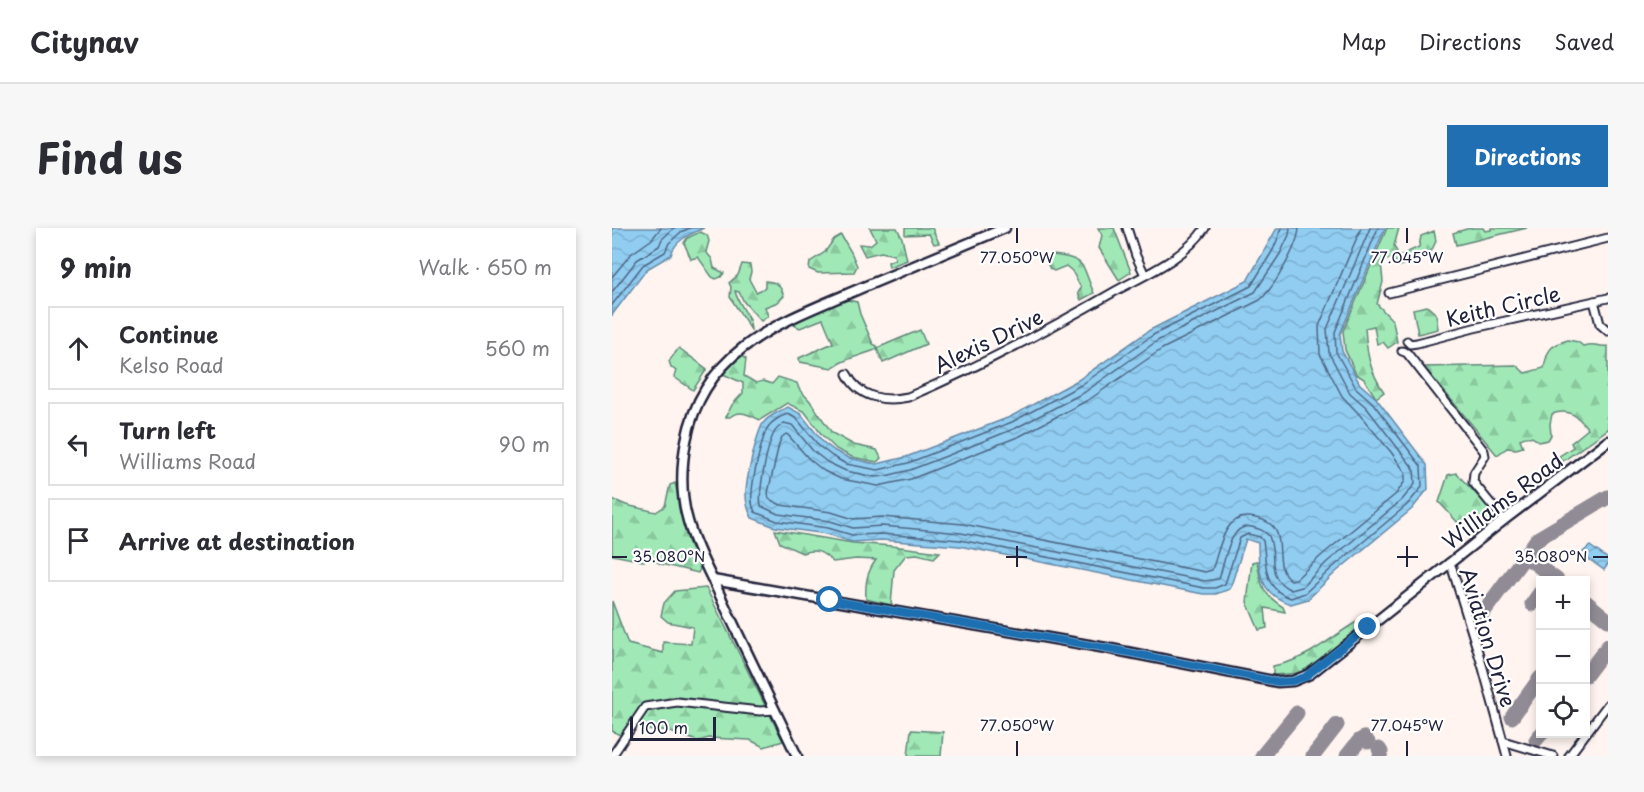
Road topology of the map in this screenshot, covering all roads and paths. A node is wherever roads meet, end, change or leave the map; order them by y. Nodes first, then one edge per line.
1 (1005, 228) edge
2 (1127, 228) edge
3 (1205, 228) edge
4 (1608, 238) edge
5 (1145, 275) junction
6 (1389, 293) dead end
7 (1608, 298) edge
8 (1594, 301) junction
9 (1608, 331) edge
10 (1407, 341) dead end
11 (1402, 351) dead end
12 (847, 374) dead end
13 (1608, 441) edge
14 (1504, 520) junction
15 (1449, 563) junction
16 (713, 580) junction
17 (1608, 704) edge
18 (775, 710) junction
19 (1503, 741) junction
20 (612, 756) edge
21 (797, 756) edge
22 (1507, 756) edge
23 (1553, 756) edge
24 (1569, 756) edge

1 - 16 street
2 - 5 street
3 - 5 street, Alexis Drive
4 - 6 street
5 - 12 street, Alexis Drive
7 - 8 street, Keith Circle
8 - 9 street
8 - 10 street, Keith Circle
11 - 14 street
13 - 14 street, Williams Road
14 - 15 street, Williams Road
15 - 16 street, Williams Road
15 - 19 street, Aviation Drive
16 - 18 street
17 - 24 street
18 - 20 street
18 - 21 street
19 - 22 street, Aviation Drive
19 - 23 street

